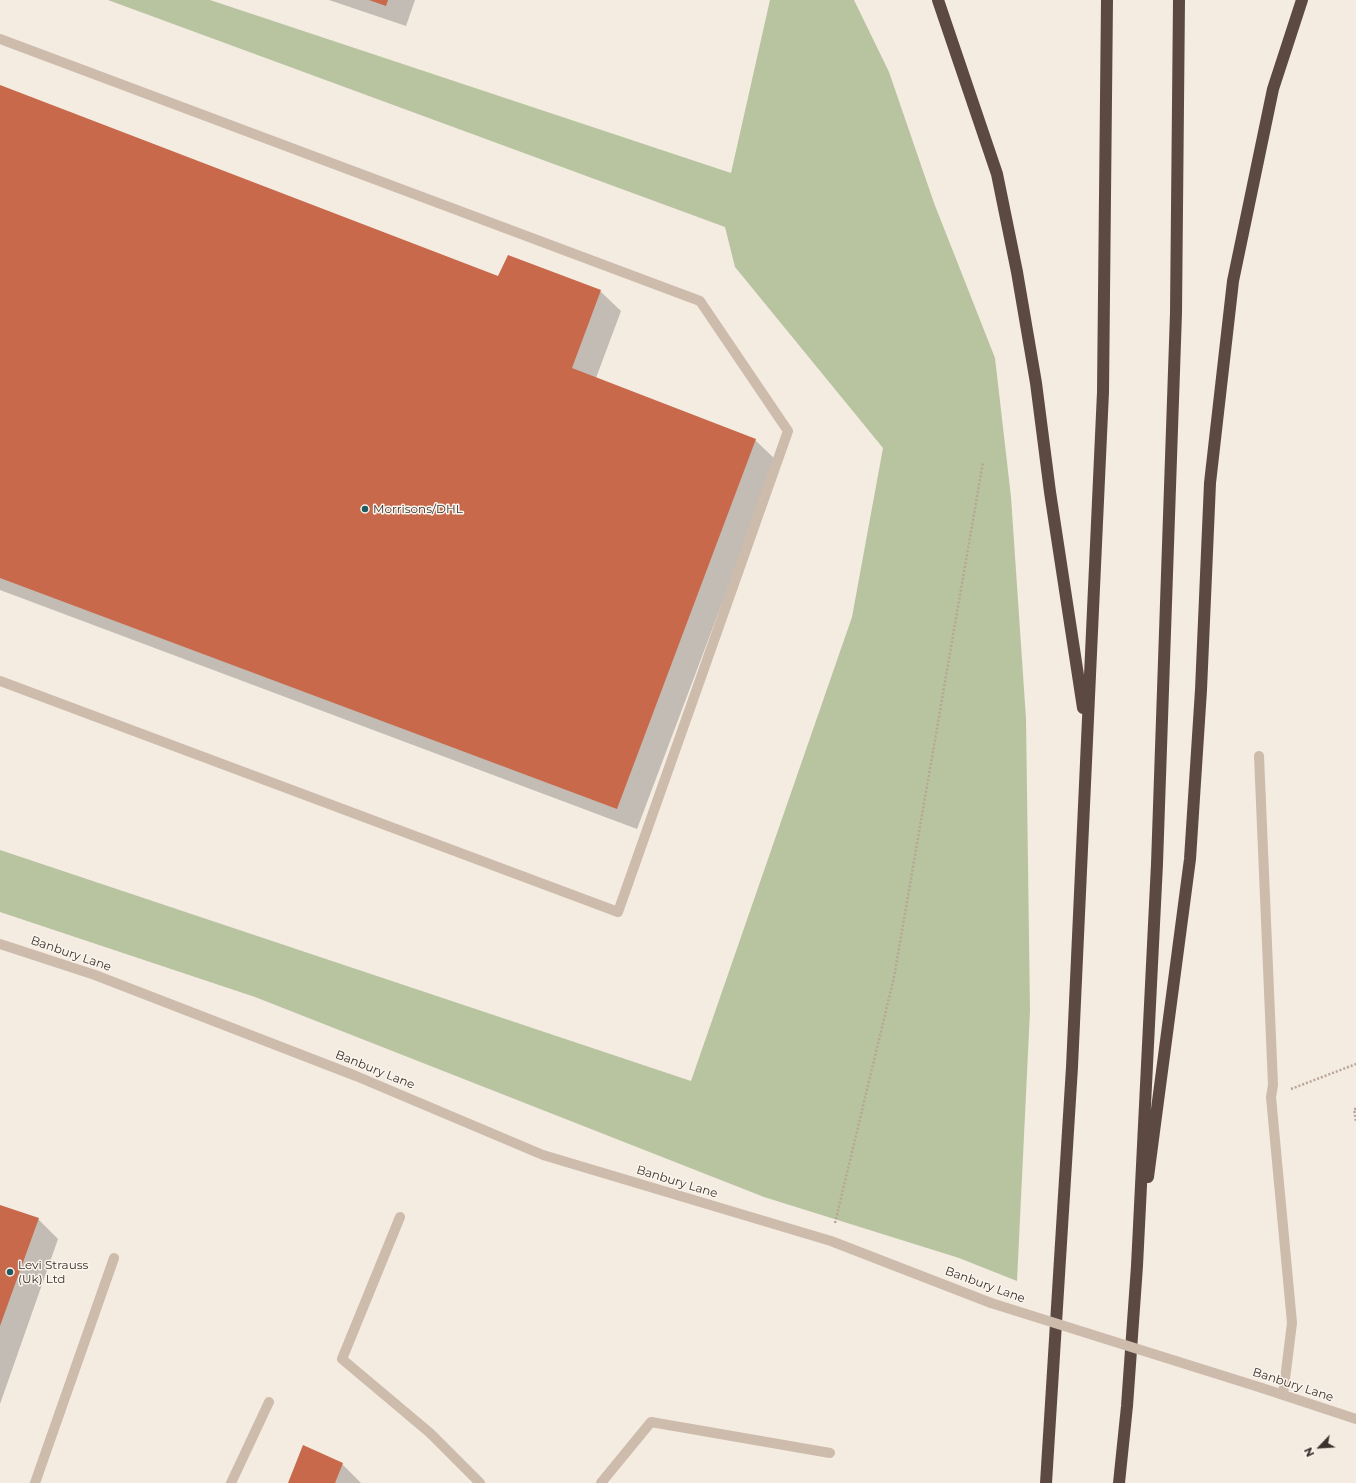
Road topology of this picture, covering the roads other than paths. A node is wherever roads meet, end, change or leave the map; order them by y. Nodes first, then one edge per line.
1 (938, 0) edge
2 (1107, 0) edge
3 (1179, 0) edge
4 (1302, 0) edge
5 (0, 39) edge
6 (0, 681) edge
7 (1087, 733) junction
8 (1259, 756) dead end
9 (0, 944) edge
10 (400, 1218) dead end
11 (114, 1258) dead end
12 (1137, 1266) junction
13 (1283, 1395) junction
14 (268, 1402) dead end
15 (1356, 1419) edge
16 (830, 1453) dead end
17 (35, 1483) edge
18 (231, 1483) edge
19 (480, 1483) edge
20 (601, 1483) edge
21 (1046, 1483) edge
22 (1119, 1483) edge

1 - 7 highway
2 - 7 highway
3 - 12 highway
4 - 12 highway
5 - 6 street
7 - 21 highway
8 - 13 street
9 - 13 street, Banbury Lane, bridge
10 - 19 street
11 - 17 street
12 - 22 highway
13 - 15 street, Banbury Lane
14 - 18 street
16 - 20 street

